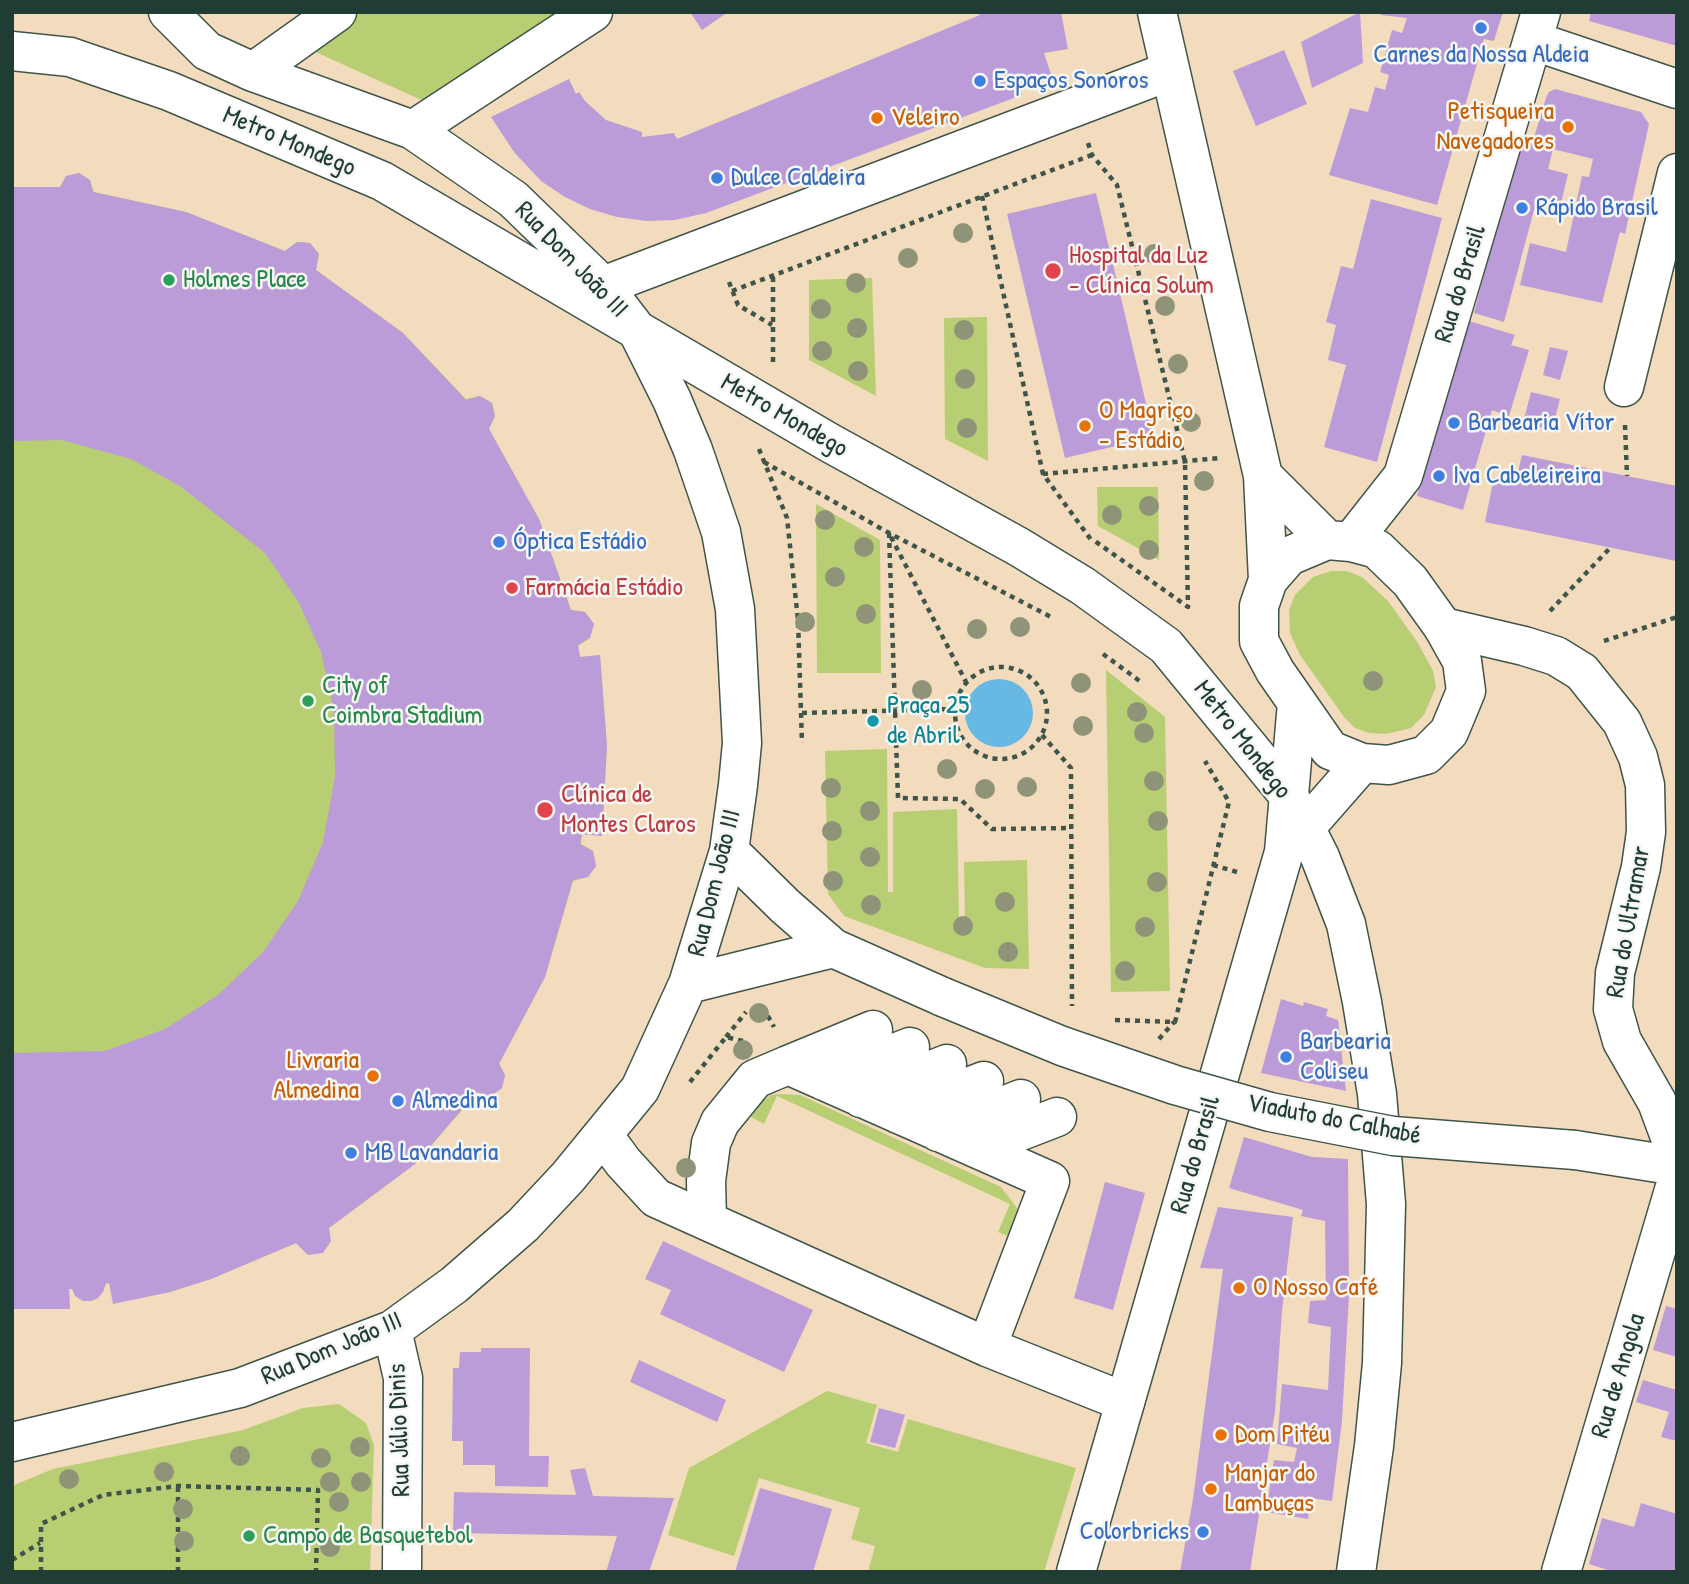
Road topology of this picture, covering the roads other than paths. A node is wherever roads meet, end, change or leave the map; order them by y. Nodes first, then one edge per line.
1 (168, 12) edge
2 (337, 12) edge
3 (593, 12) edge
4 (1157, 12) edge
5 (1538, 27) edge
6 (12, 51) edge
7 (1170, 71) junction
8 (253, 72) junction
9 (1677, 89) edge
10 (413, 131) junction
11 (1677, 173) edge
12 (603, 286) junction
13 (637, 330) junction
14 (1624, 387) road end
15 (1263, 476) junction
16 (1339, 541) junction
17 (1268, 580) junction
18 (1443, 627) junction
19 (1297, 703) junction
20 (1362, 763) junction
21 (1293, 825) junction
22 (729, 851) junction
23 (834, 948) junction
24 (688, 984) junction
25 (873, 1030) dead end
26 (910, 1047) dead end
27 (783, 1049) junction
28 (947, 1064) dead end
29 (984, 1080) dead end
30 (824, 1081) junction
31 (861, 1098) junction
32 (1021, 1099) dead end
33 (898, 1114) junction
34 (1057, 1117) dead end
35 (938, 1132) junction
36 (604, 1136) junction
37 (976, 1148) junction
38 (1677, 1156) edge
39 (1677, 1166) edge
40 (1677, 1180) edge
41 (707, 1221) junction
42 (392, 1330) junction
43 (987, 1348) junction
44 (1125, 1402) junction
45 (12, 1442) edge
46 (402, 1572) edge
47 (1076, 1572) edge
48 (1356, 1572) edge
49 (1561, 1572) edge

1 - 8 street, Rua Dom João III
2 - 8 street
3 - 10 street
4 - 7 street
5 - 9 street
5 - 16 street, Rua do Brasil
6 - 13 street, Metro Mondego
7 - 12 street
7 - 15 street
8 - 10 street, Rua Dom João III
10 - 12 street, Rua Dom João III
11 - 14 street
12 - 13 street, Rua Dom João III
13 - 21 street, Metro Mondego
13 - 22 street, Rua Dom João III
15 - 16 street
15 - 17 street
16 - 17 street, Rua do Brasil
16 - 18 street, Rua do Brasil
17 - 19 street, Rua do Brasil
18 - 20 street, Rua do Brasil
18 - 38 street, Rua do Ultramar
19 - 20 street, Rua do Brasil
19 - 21 street
20 - 21 street, Rua do Brasil
21 - 44 street, Rua do Brasil
21 - 48 street, Metro Mondego
22 - 23 street
22 - 24 street, Rua Dom João III
23 - 24 street
23 - 39 street, Viaduto do Calhabé, bridge
24 - 36 street, Rua Dom João III
25 - 27 street
26 - 30 street
27 - 30 street
27 - 41 street
28 - 31 street
29 - 33 street
30 - 31 street
31 - 33 street
32 - 35 street
33 - 35 street
34 - 37 street
35 - 37 street
36 - 41 street
36 - 42 street, Rua Dom João III
37 - 43 street
40 - 49 street, Rua de Angola
41 - 43 street
42 - 45 street, Rua Dom João III
42 - 46 street, Rua Júlio Dinis
43 - 44 street
44 - 47 street, Rua do Brasil

